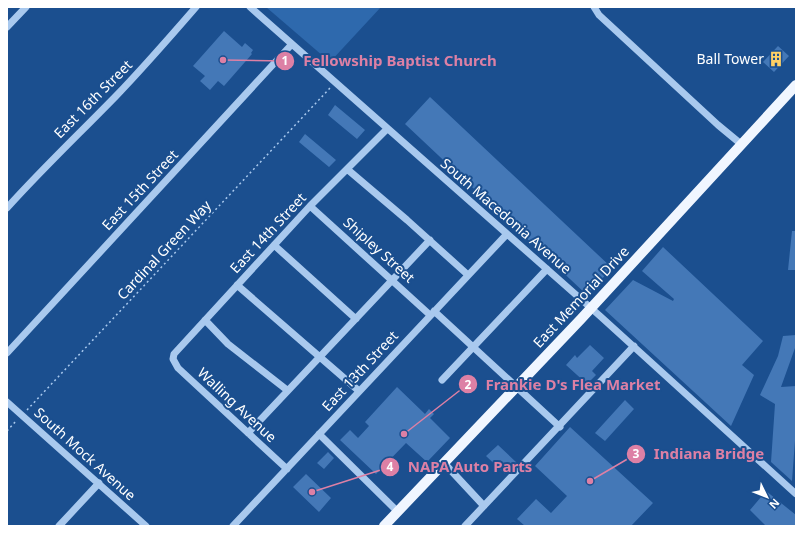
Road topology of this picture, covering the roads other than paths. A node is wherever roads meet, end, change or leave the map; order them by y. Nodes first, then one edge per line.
1 (26, 7) edge
2 (196, 7) edge
3 (250, 7) edge
4 (594, 7) edge
5 (7, 27) edge
6 (292, 44) junction
7 (796, 84) edge
8 (387, 129) junction
9 (741, 144) junction
10 (347, 169) junction
11 (310, 206) junction
12 (7, 208) edge
13 (507, 234) junction
14 (430, 240) junction
15 (274, 245) junction
16 (547, 268) junction
17 (468, 275) junction
18 (393, 281) junction
19 (237, 285) junction
20 (591, 308) junction
21 (432, 313) junction
22 (356, 318) junction
23 (205, 320) junction
24 (634, 346) junction
25 (474, 348) junction
26 (7, 353) edge
27 (321, 358) junction
28 (173, 359) joint
29 (442, 380) dead end
30 (516, 388) junction
31 (287, 390) junction
32 (359, 391) junction
33 (7, 402) edge
34 (560, 427) junction
35 (248, 433) junction
36 (319, 434) junction
37 (444, 463) junction
38 (286, 469) junction
39 (99, 483) junction
40 (796, 494) edge
41 (484, 506) junction
42 (398, 512) junction
43 (59, 526) edge
44 (146, 526) edge
45 (233, 526) edge
46 (384, 526) edge
47 (465, 526) edge

1 - 5 street
2 - 12 street, East 16th Street
3 - 6 street, South Macedonia Avenue
4 - 9 street
6 - 8 street, South Macedonia Avenue
6 - 26 street, East 15th Street
7 - 9 main road, East Memorial Drive
8 - 10 street, East 14th Street
8 - 13 street, South Macedonia Avenue
9 - 20 main road, East Memorial Drive
10 - 11 street, East 14th Street
10 - 14 street
11 - 15 street, East 14th Street
11 - 18 street, Shipley Street
13 - 16 street, South Macedonia Avenue
13 - 17 street, East 13th Street
14 - 17 street
14 - 18 street
15 - 19 street, East 14th Street
15 - 22 street
16 - 20 street, South Macedonia Avenue
16 - 25 street
17 - 21 street, East 13th Street
18 - 21 street, Shipley Street
18 - 22 street
19 - 23 street, East 14th Street
19 - 27 street
20 - 24 street, South Macedonia Avenue
20 - 30 main road, East Memorial Drive
21 - 25 street, Shipley Street
21 - 32 street, East 13th Street
22 - 27 street
23 - 28 street, East 14th Street
23 - 31 street
24 - 34 street
24 - 40 street, South Macedonia Avenue
25 - 29 street
25 - 30 street, Shipley Street
27 - 31 street
27 - 32 street
28 - 35 street, Walling Avenue
30 - 34 street, Shipley Street
30 - 37 main road, East Memorial Drive
31 - 35 street
32 - 36 street, East 13th Street
33 - 39 street, South Mock Avenue
34 - 41 street
35 - 38 street, Walling Avenue
36 - 38 street, East 13th Street
36 - 42 street
37 - 41 street
37 - 42 main road, East Memorial Drive
38 - 45 street, East 13th Street
39 - 43 street
39 - 44 street, South Mock Avenue
41 - 47 street
42 - 46 main road, East Memorial Drive

